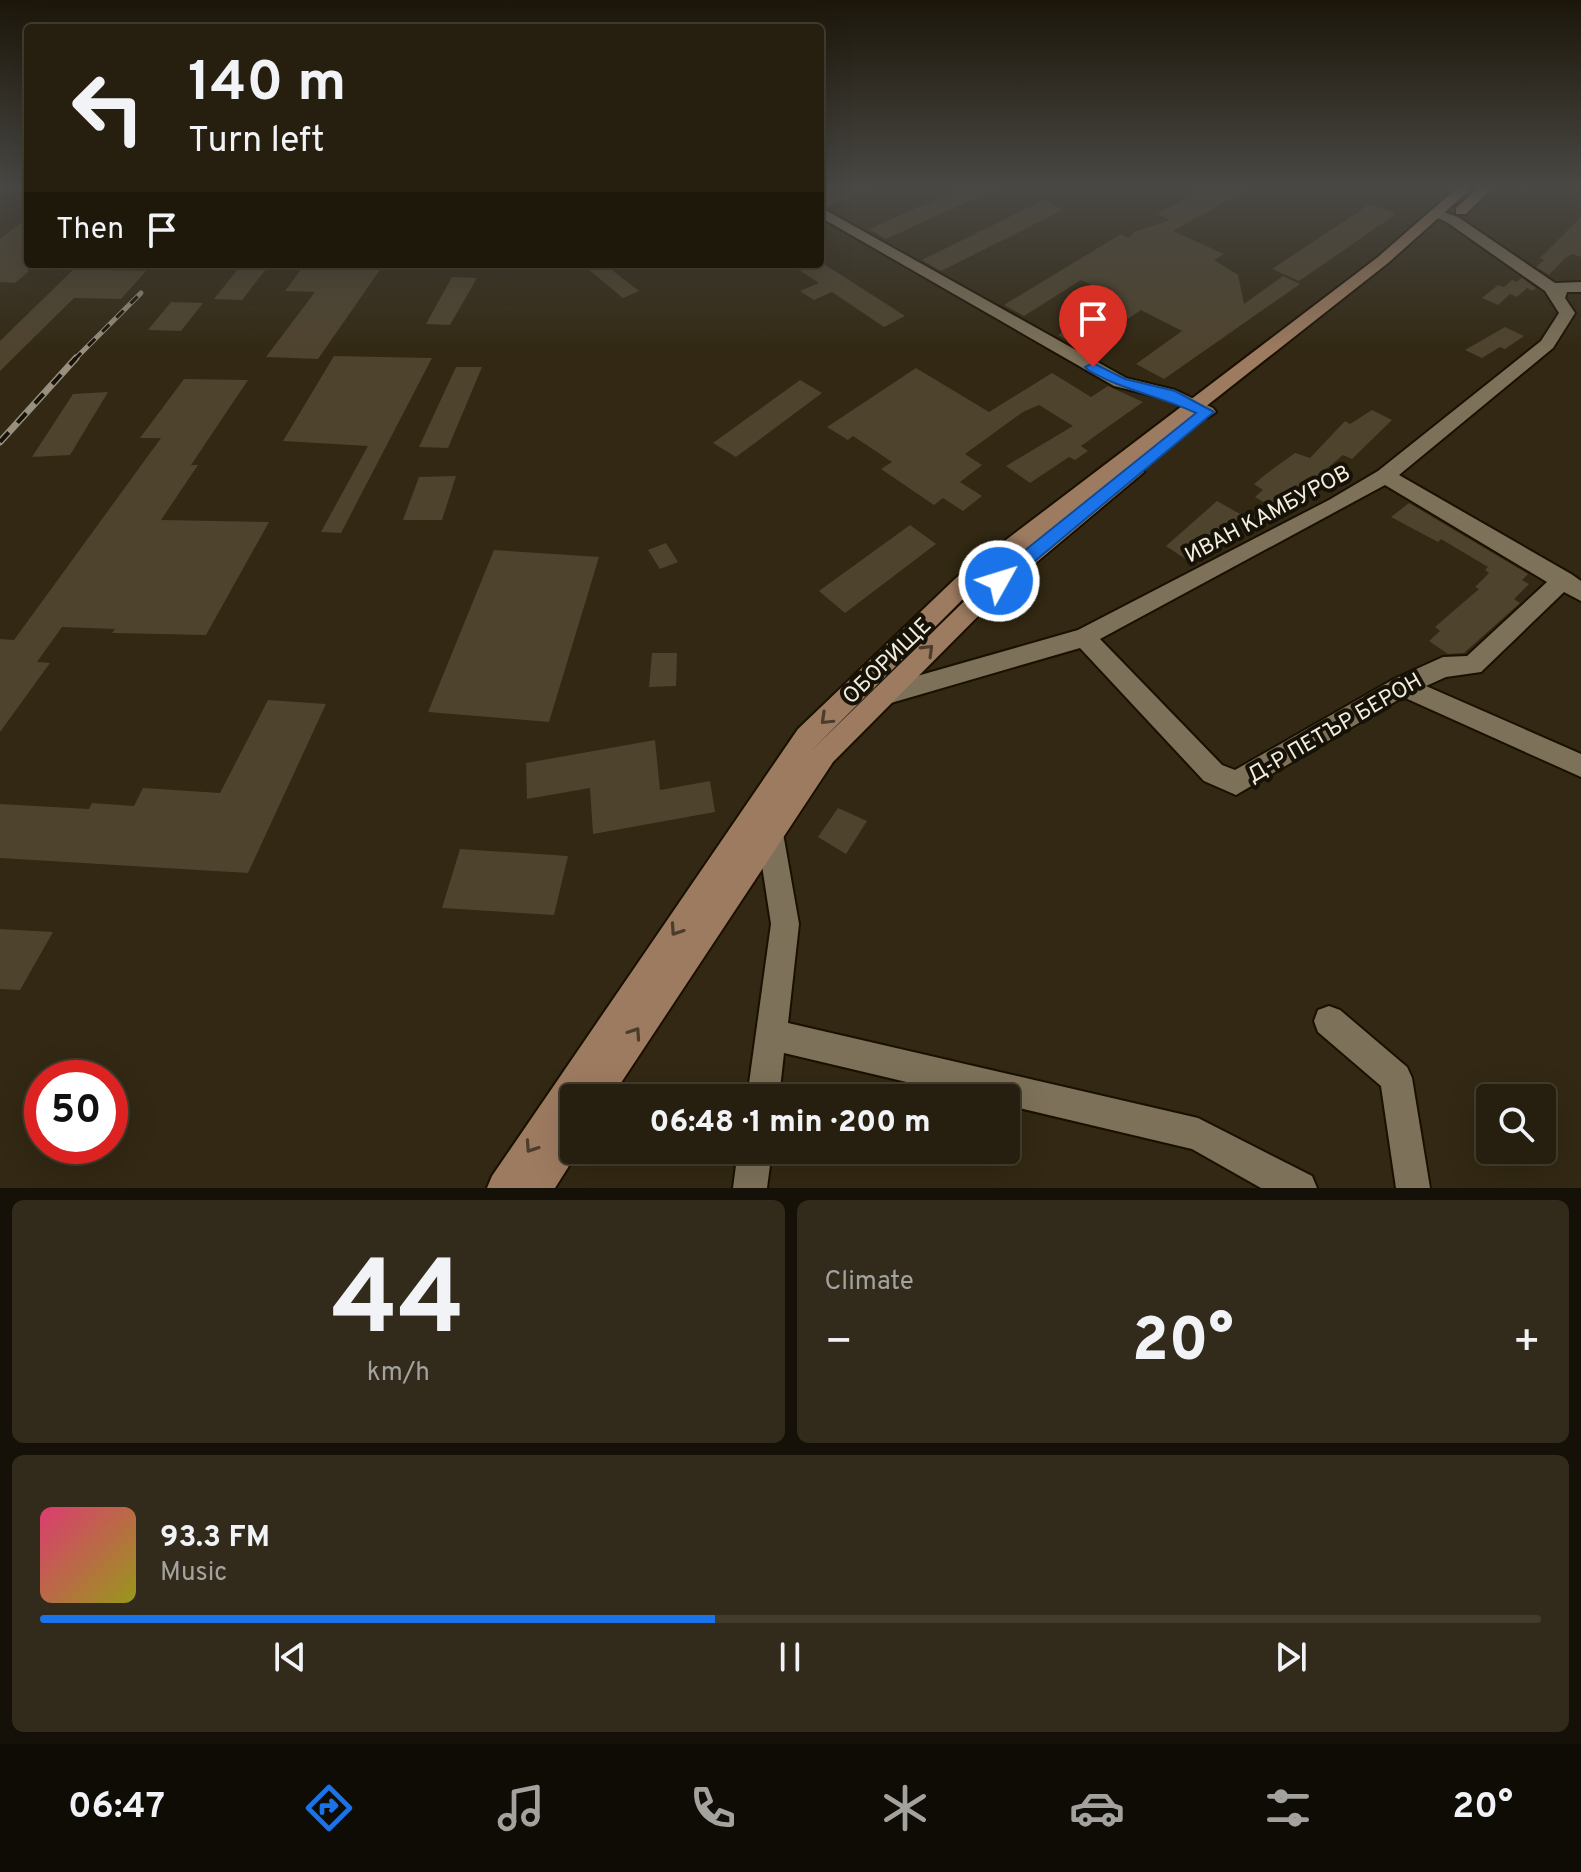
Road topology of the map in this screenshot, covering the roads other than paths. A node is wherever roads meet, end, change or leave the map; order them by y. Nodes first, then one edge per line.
1 (875, 242) edge
2 (1408, 242) edge
3 (1483, 242) edge
4 (1581, 287) edge
5 (1551, 288) junction
6 (1581, 309) edge
7 (1200, 409) junction
8 (1385, 476) junction
9 (1572, 586) edge
10 (1084, 637) junction
11 (1402, 686) junction
12 (884, 695) junction
13 (1581, 766) edge
14 (770, 833) junction
15 (1329, 1021) dead end
16 (772, 1035) junction
17 (601, 1084) edge
18 (765, 1084) edge
19 (560, 1149) edge
20 (753, 1164) edge
21 (504, 1188) edge
22 (536, 1188) edge
23 (750, 1188) edge
24 (1300, 1188) edge
25 (1413, 1188) edge

1 - 7 street
2 - 7 main road, ОБОРИЩЕ
3 - 5 street
4 - 5 street
5 - 6 street
5 - 8 street, ИВАН КАМБУРОВ
12 -> 7 main road, ОБОРИЩЕ
7 -> 21 main road, ОБОРИЩЕ
8 - 9 street
8 - 10 street, ИВАН КАМБУРОВ
9 - 11 street, Д-Р ПЕТЪР БЕРОН
10 - 11 street, Д-Р ПЕТЪР БЕРОН
10 - 12 street, ИВАН КАМБУРОВ
11 - 13 street
12 - 14 main road, ОБОРИЩЕ
14 - 16 street
17 -> 14 main road, ОБОРИЩЕ
15 - 25 street
16 - 18 street
16 - 24 street
19 - 22 main road
20 - 23 street

